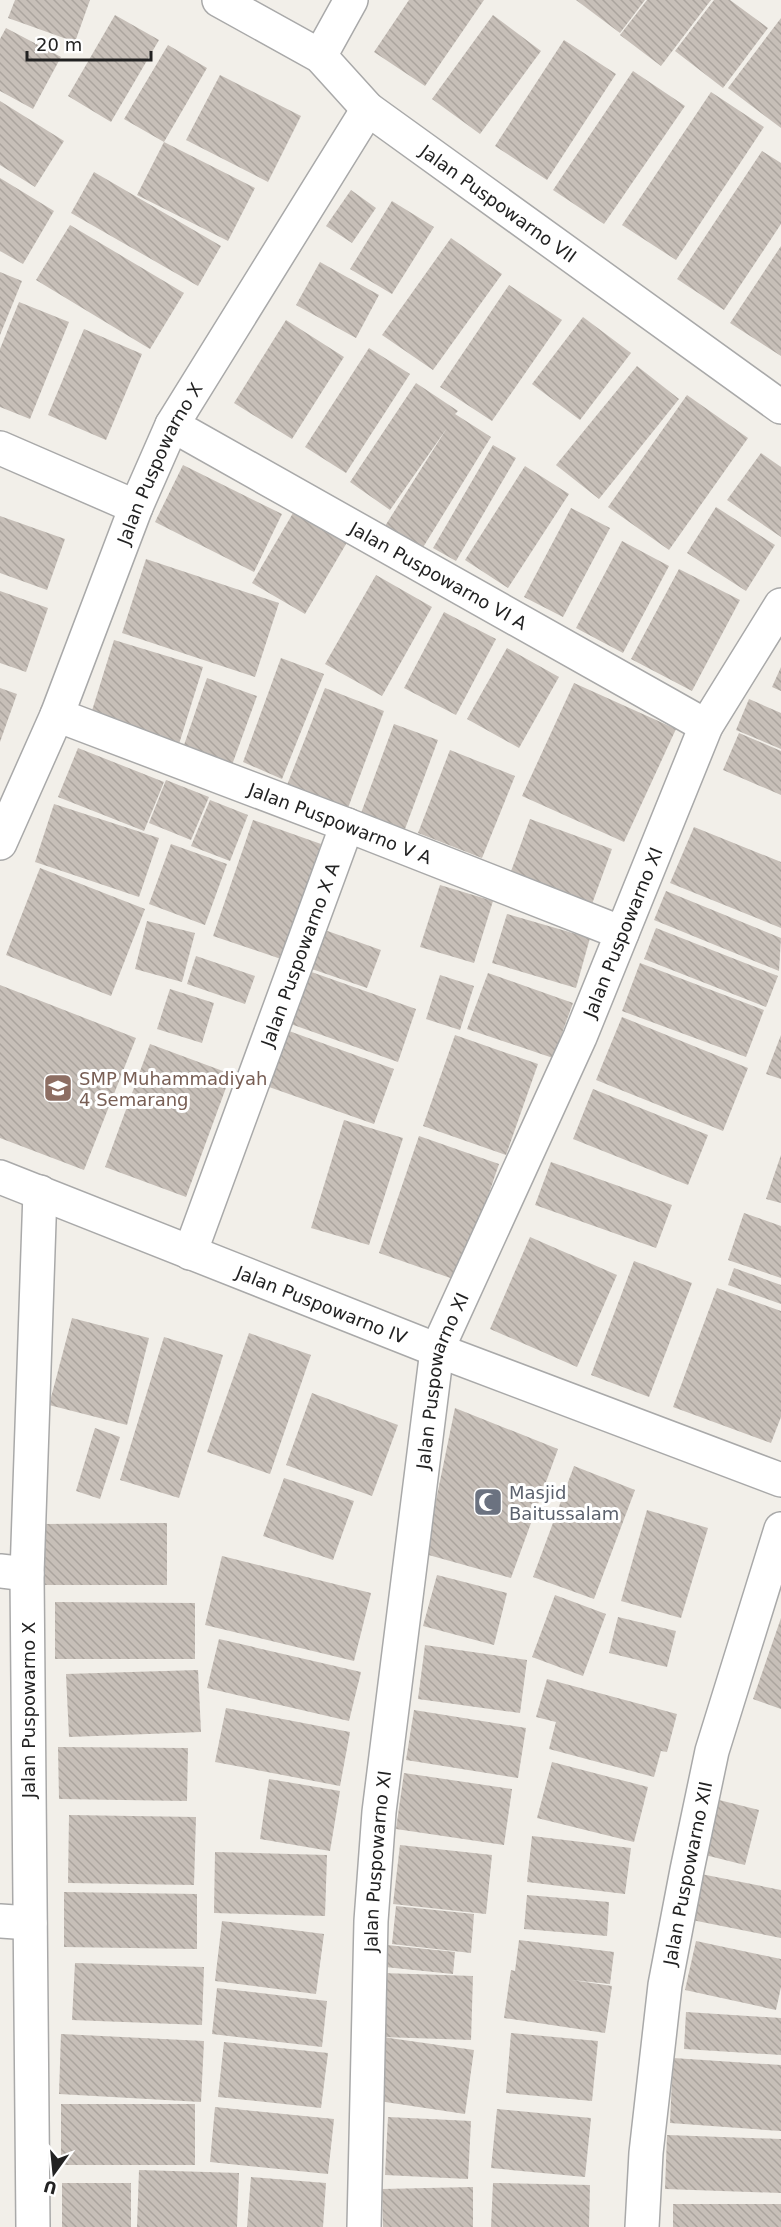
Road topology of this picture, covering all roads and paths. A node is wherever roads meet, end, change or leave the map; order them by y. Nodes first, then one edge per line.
1 (219, 0) edge
2 (351, 0) edge
3 (320, 56) junction
4 (368, 109) junction
5 (781, 407) edge
6 (172, 425) junction
7 (0, 448) edge
8 (135, 507) junction
9 (781, 605) edge
10 (57, 715) junction
11 (706, 726) junction
12 (6, 811) edge
13 (348, 825) junction
14 (0, 843) edge
15 (622, 933) junction
16 (0, 1177) edge
17 (40, 1192) junction
18 (190, 1253) junction
19 (437, 1350) junction
20 (781, 1480) edge
21 (781, 1529) edge
22 (14, 1573) edge
23 (15, 1922) edge
24 (33, 2227) edge
25 (364, 2227) edge
26 (642, 2227) edge

1 - 3 street, Jalan Puspowarno VII
2 - 3 street
3 - 4 street, Jalan Puspowarno VII
4 - 5 street, Jalan Puspowarno VII
4 - 6 street, Jalan Puspowarno X
6 - 8 street, Jalan Puspowarno X
6 - 11 street, Jalan Puspowarno VI A
7 - 8 street
8 - 10 street, Jalan Puspowarno X
9 - 11 street, Jalan Puspowarno XI
10 - 12 street, Jalan Puspowarno X
10 - 13 street, Jalan Puspowarno V A
11 - 15 street, Jalan Puspowarno XI
12 - 14 street, Jalan Puspowarno X
13 - 15 street, Jalan Puspowarno V A
13 - 18 street, Jalan Puspowarno X A
15 - 19 street, Jalan Puspowarno XI
16 - 17 street, Jalan Puspowarno IV
17 - 18 street, Jalan Puspowarno IV
17 - 22 street, Jalan Puspowarno X
18 - 19 street, Jalan Puspowarno IV
19 - 20 street, Jalan Puspowarno IV
19 - 25 street, Jalan Puspowarno XI
21 - 26 street, Jalan Puspowarno XII
22 - 23 street, Jalan Puspowarno X
23 - 24 street, Jalan Puspowarno X

